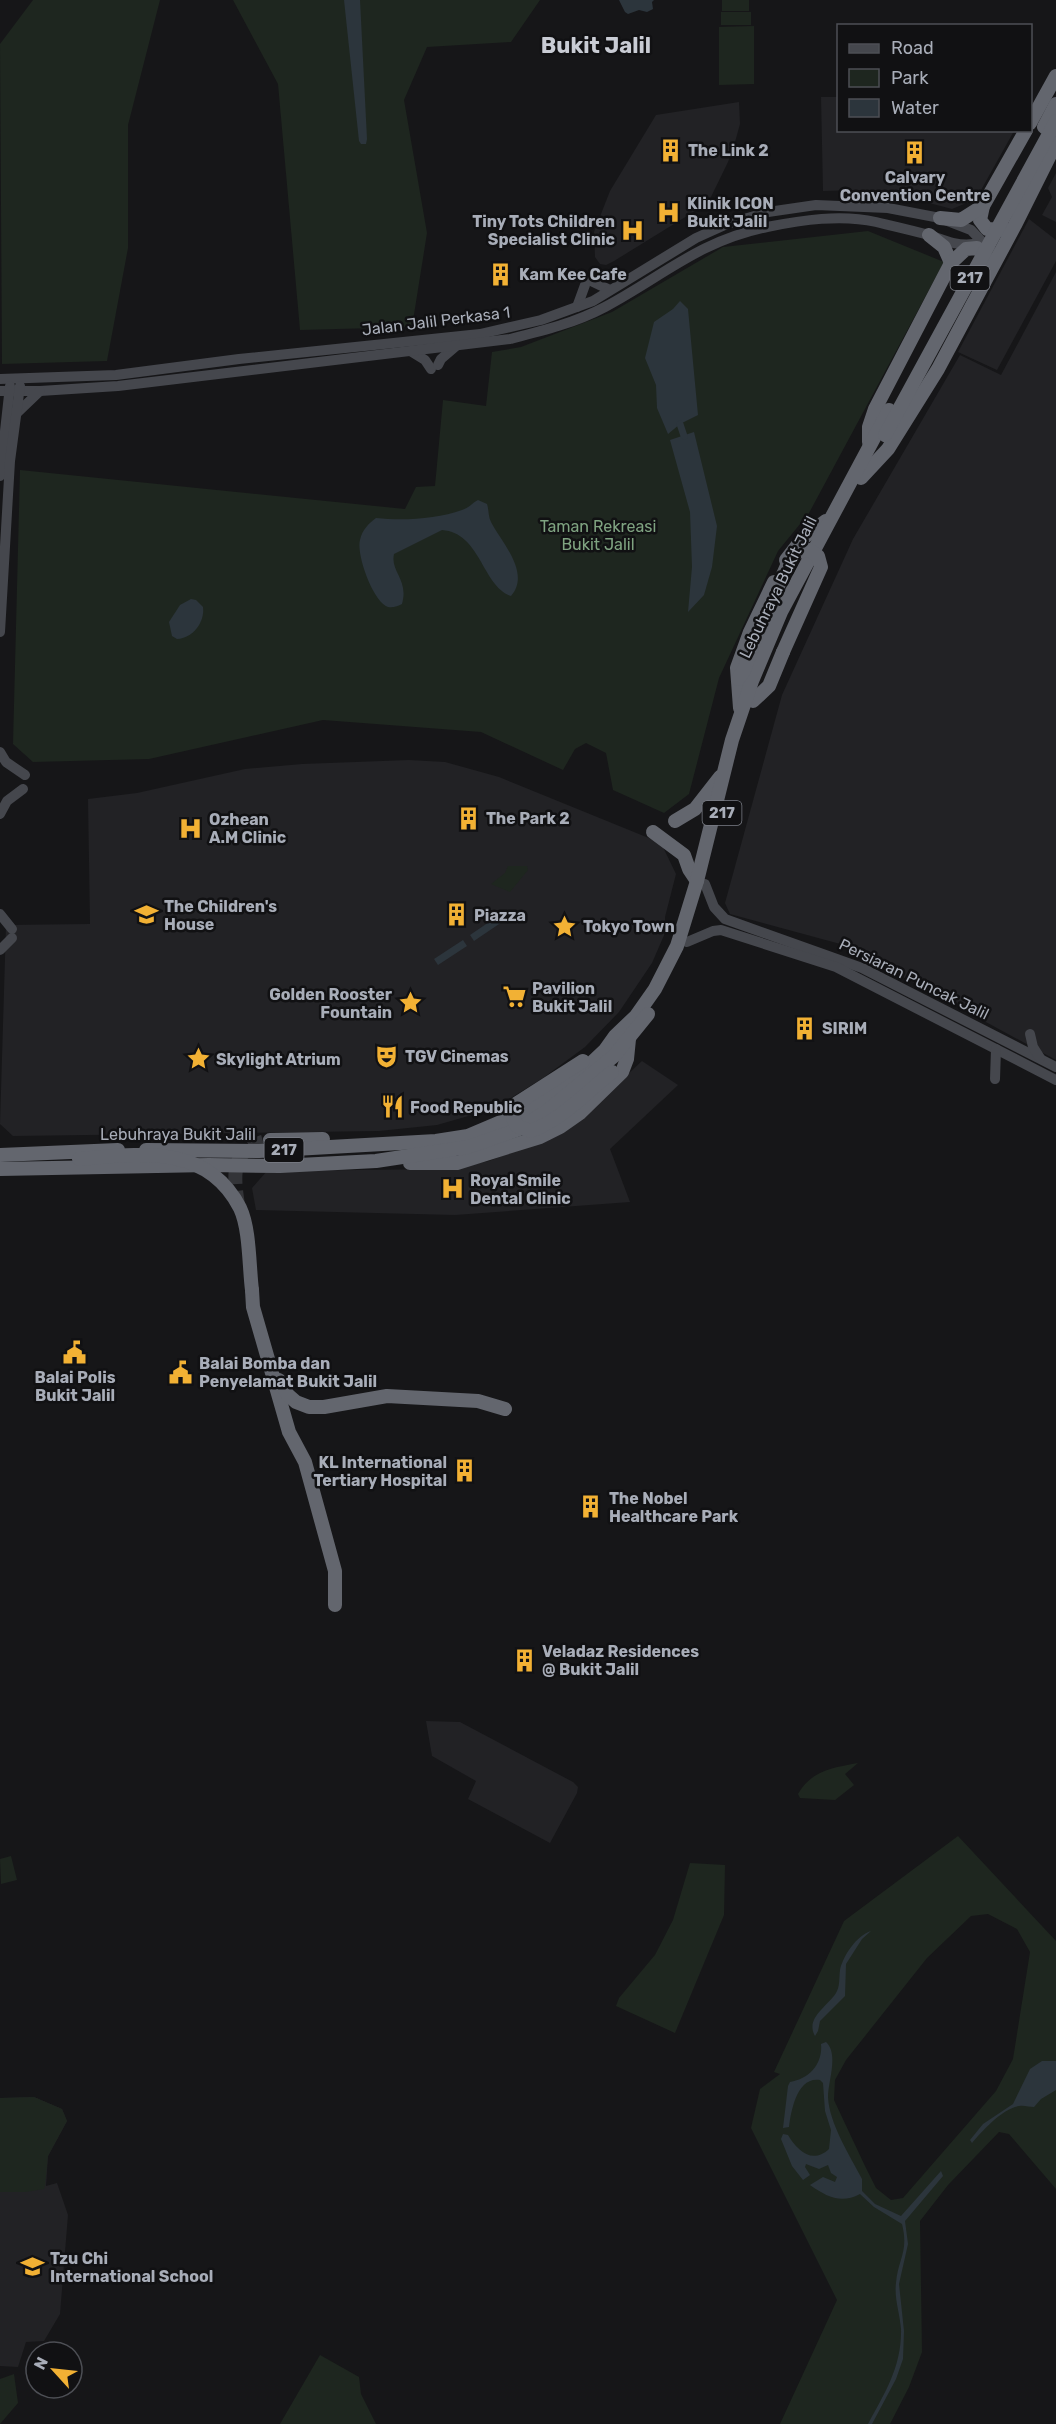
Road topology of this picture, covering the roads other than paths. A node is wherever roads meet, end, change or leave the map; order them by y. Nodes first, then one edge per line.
1 (1056, 76) edge
2 (1056, 104) edge
3 (1032, 119) edge
4 (1056, 121) edge
5 (1025, 132) edge
6 (1056, 143) edge
7 (983, 206) junction
8 (940, 218) junction
9 (1015, 225) junction
10 (962, 227) junction
11 (929, 235) junction
12 (1006, 243) junction
13 (985, 244) junction
14 (956, 245) junction
15 (951, 263) junction
16 (991, 269) junction
17 (610, 290) junction
18 (597, 300) junction
19 (614, 302) junction
20 (577, 307) junction
21 (587, 315) junction
22 (480, 334) junction
23 (417, 340) junction
24 (455, 347) junction
25 (436, 348) junction
26 (412, 352) junction
27 (10, 385) edge
28 (40, 391) junction
29 (8, 408) edge
30 (869, 447) junction
31 (861, 478) junction
32 (2, 483) edge
33 (830, 518) junction
34 (0, 632) edge
35 (738, 679) junction
36 (753, 700) junction
37 (740, 712) junction
38 (0, 752) edge
39 (723, 773) junction
40 (25, 775) dead end
41 (24, 789) dead end
42 (0, 814) edge
43 (675, 821) dead end
44 (653, 832) dead end
45 (701, 883) junction
46 (0, 914) edge
47 (687, 942) junction
48 (0, 950) edge
49 (1030, 1034) dead end
50 (622, 1037) junction
51 (996, 1049) junction
52 (1041, 1060) junction
53 (1056, 1067) edge
54 (995, 1079) dead end
55 (1056, 1080) edge
56 (270, 1140) tunnel mouth
57 (436, 1141) junction
58 (0, 1146) edge
59 (24, 1152) junction
60 (0, 1155) edge
61 (0, 1160) edge
62 (376, 1161) junction
63 (0, 1169) edge
64 (270, 1366) junction
65 (505, 1409) dead end
66 (335, 1605) dead end

1 - 3 highway
2 - 30 highway, Lebuhraya Bukit Jalil / 217, bridge
4 - 31 highway, Lebuhraya Bukit Jalil / 217, bridge
5 - 7 highway
6 - 9 highway
7 - 8 highway
7 - 9 highway
8 - 10 main road, Jalan Jalil Perkasa 1
8 - 17 main road, Jalan Jalil Perkasa 1
9 - 12 highway
10 - 13 main road, Jalan Jalil Perkasa 1
10 - 14 main road
11 - 14 main road, Jalan Jalil Perkasa 1
11 - 15 highway
11 - 19 main road, Jalan Jalil Perkasa 1
12 - 13 main road, Jalan Jalil Perkasa 1
12 - 16 highway
13 - 14 main road, Jalan Jalil Perkasa 1
13 - 16 main road, Jalan Jalil Perkasa 1
15 - 16 highway
15 - 30 highway
16 - 31 highway
17 - 18 main road, Jalan Jalil Perkasa 1
17 - 20 main road
18 - 19 main road
18 - 20 main road, Jalan Jalil Perkasa 1
18 - 21 main road
19 - 21 main road, Jalan Jalil Perkasa 1
20 - 22 main road, Jalan Jalil Perkasa 1
21 - 24 main road, Jalan Jalil Perkasa 1
22 - 23 main road, Jalan Jalil Perkasa 1
22 - 25 main road
23 - 25 main road
23 - 27 main road, Jalan Jalil Perkasa 1
24 - 25 main road, Jalan Jalil Perkasa 1
24 - 26 main road
25 - 26 main road, Jalan Jalil Perkasa 1
26 - 28 main road, Jalan Jalil Perkasa 1
27 - 28 main road, Jalan Jalil Perkasa 1
27 - 29 main road
28 - 29 main road
29 - 32 main road
30 - 33 highway, Lebuhraya Bukit Jalil / 217
31 - 36 highway, Lebuhraya Bukit Jalil / 217
32 - 34 main road
33 - 35 highway
33 - 37 highway, Lebuhraya Bukit Jalil / 217
35 - 36 highway, bridge
35 - 37 highway
36 - 45 highway, Lebuhraya Bukit Jalil / 217
37 - 39 highway, Lebuhraya Bukit Jalil / 217
38 - 40 main road
39 - 43 highway
39 - 45 highway, Lebuhraya Bukit Jalil / 217
41 - 42 main road
44 - 45 highway
45 - 47 highway, Lebuhraya Bukit Jalil / 217
45 - 50 highway, Lebuhraya Bukit Jalil / 217
45 - 52 main road, Persiaran Puncak Jalil
46 - 48 main road
47 - 50 highway, Lebuhraya Bukit Jalil / 217
47 - 51 main road, Persiaran Puncak Jalil
49 - 52 main road
50 - 50 highway, bridge
50 - 57 highway, Lebuhraya Bukit Jalil / 217
50 - 62 highway, Lebuhraya Bukit Jalil / 217
50 - 62 highway
51 - 54 main road
51 - 55 main road, Persiaran Puncak Jalil
52 - 53 main road, Persiaran Puncak Jalil
56 - 57 highway
57 - 59 highway, Lebuhraya Bukit Jalil / 217
58 - 59 main road
59 - 60 highway, Lebuhraya Bukit Jalil / 217
61 - 64 highway, bridge
62 - 63 highway, Lebuhraya Bukit Jalil / 217
64 - 65 highway
64 - 66 highway

